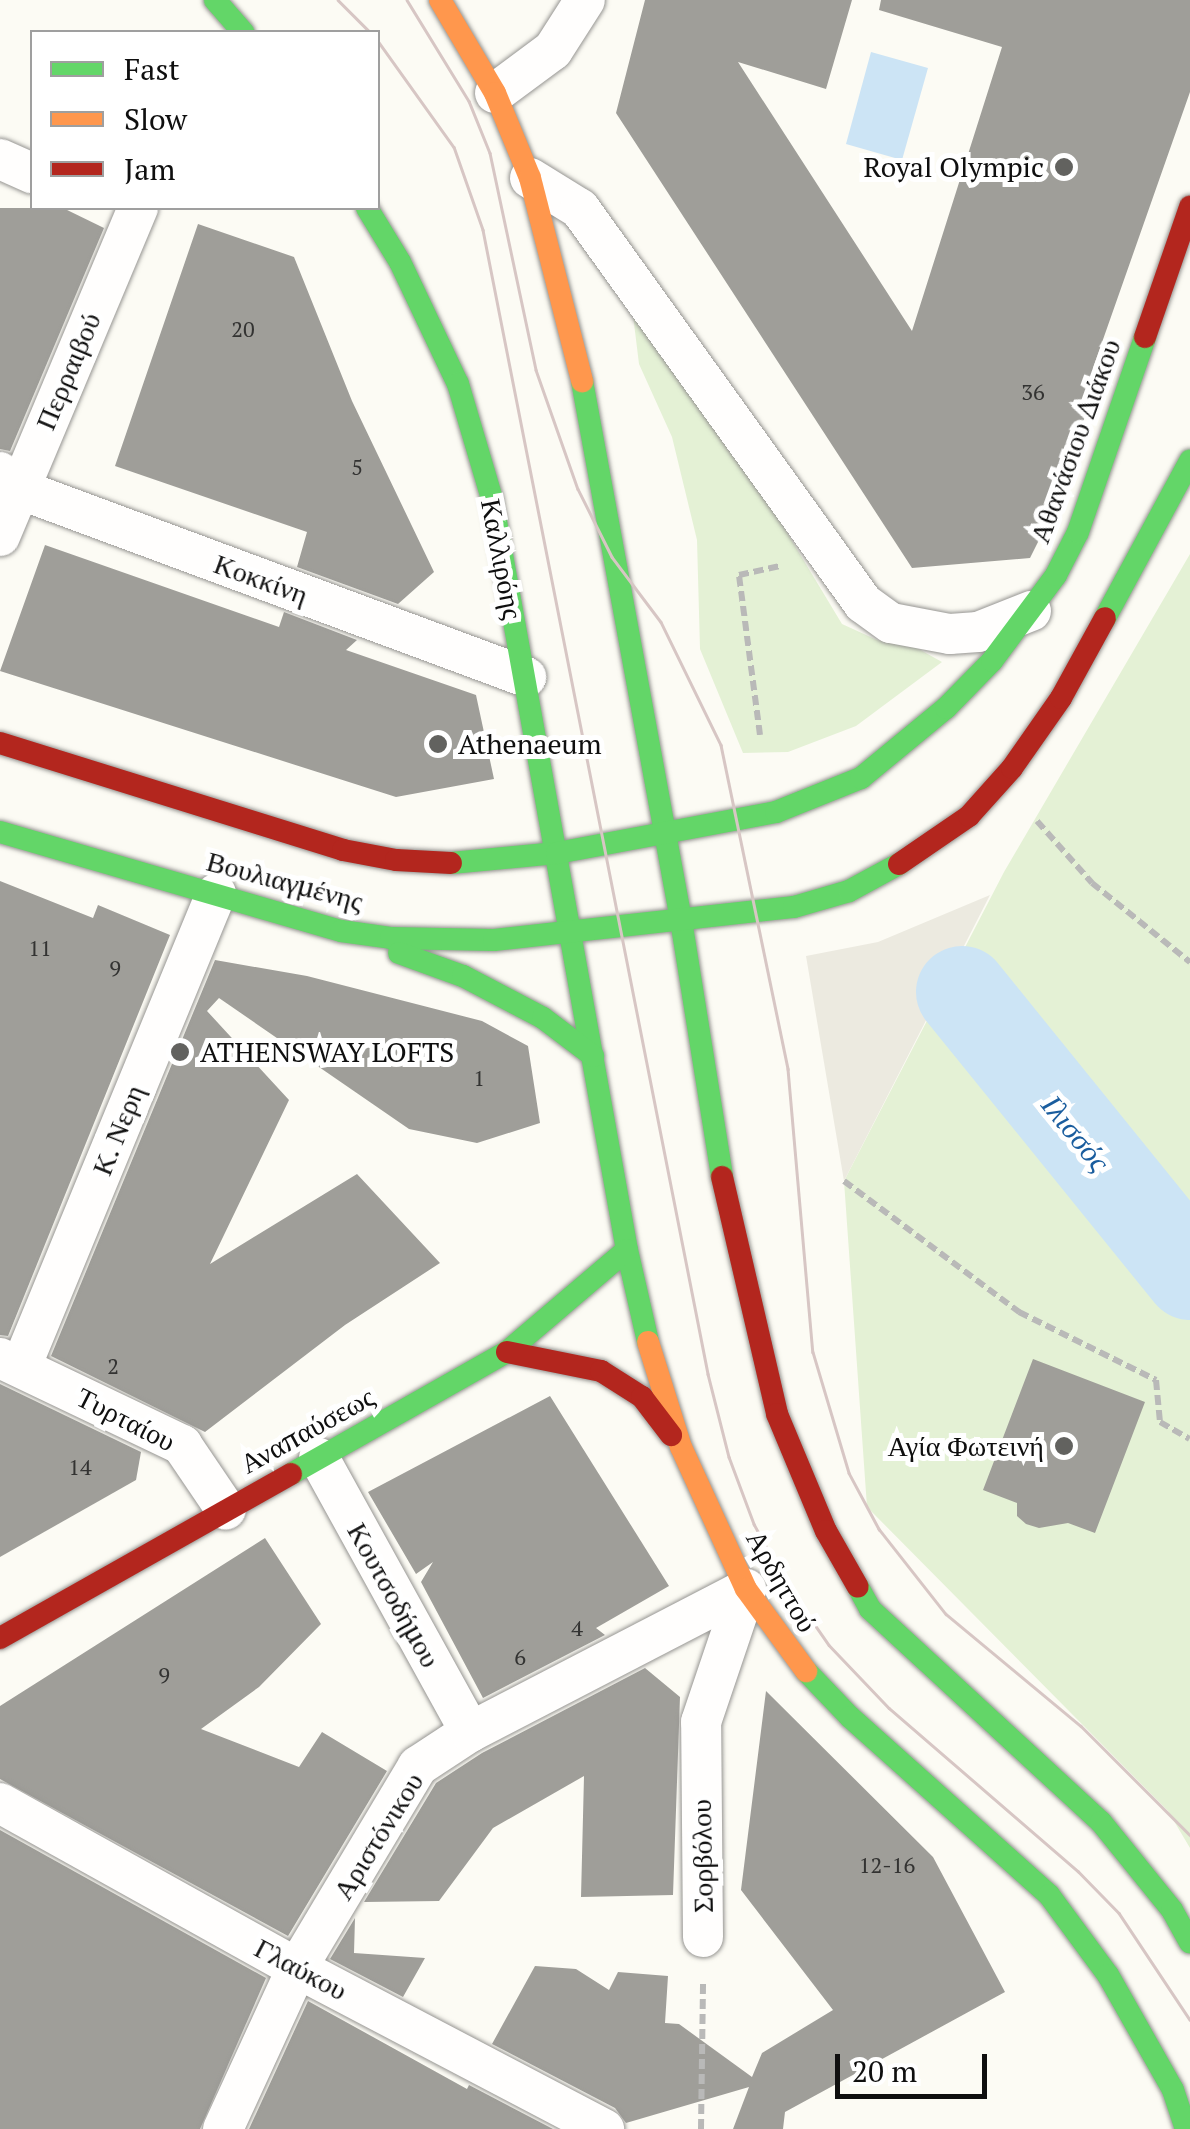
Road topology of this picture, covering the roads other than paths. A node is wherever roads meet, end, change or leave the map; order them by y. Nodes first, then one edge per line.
1 (215, 0) edge
2 (440, 0) edge
3 (586, 0) edge
4 (242, 30) edge
5 (495, 93) junction
6 (0, 159) edge
7 (30, 172) edge
8 (530, 178) junction
9 (1190, 207) edge
10 (368, 210) edge
11 (127, 211) edge
12 (1190, 462) edge
13 (9, 480) edge
14 (0, 536) edge
15 (1031, 611) junction
16 (526, 677) junction
17 (0, 742) edge
18 (0, 832) edge
19 (666, 833) junction
20 (557, 853) junction
21 (216, 894) junction
22 (681, 920) junction
23 (341, 931) junction
24 (572, 932) junction
25 (594, 1056) junction
26 (627, 1250) junction
27 (507, 1352) junction
28 (11, 1362) edge
29 (681, 1447) junction
30 (319, 1458) junction
31 (226, 1510) junction
32 (746, 1590) junction
33 (0, 1638) edge
34 (470, 1732) junction
35 (0, 1803) edge
36 (703, 1937) road end
37 (1190, 1942) edge
38 (297, 1968) junction
39 (222, 2129) edge
40 (604, 2129) edge
41 (1186, 2129) edge

1 - 4 main road
2 - 5 main road
3 - 5 street
5 - 8 main road
6 - 7 street
8 - 15 street
8 - 19 main road
9 - 15 main road, Αθανάσιου Διάκου
10 - 16 main road, Καλλιρόης
11 - 13 street, Περραιβού
12 - 22 main road
13 - 14 street, Περραιβού
13 - 16 street, Κοκκίνη
15 - 19 main road, Αθανάσιου Διάκου
16 - 20 main road, Καλλιρόης
17 - 20 main road, Βουλιαγμένης
18 - 21 main road, Βουλιαγμένης
19 - 20 main road, Βουλιαγμένης
19 - 22 main road
20 - 24 main road, Καλλιρόης
21 - 23 main road, Βουλιαγμένης
21 - 28 street, Κ. Νερη
22 - 24 main road, Βουλιαγμένης
22 - 37 main road
23 - 24 main road, Βουλιαγμένης
23 - 25 main road
24 - 25 main road, Αρδηττού
25 - 26 main road, Αρδηττού
26 - 27 main road, Αναπαύσεως
26 - 29 main road, Αρδηττού
27 - 29 main road
27 - 30 main road, Αναπαύσεως
28 - 31 street, Τυρταίου
29 - 32 main road, Αρδηττού
30 - 31 main road, Αναπαύσεως
30 - 34 street, Κουτσοδήμου
31 - 33 main road, Αναπαύσεως
32 - 34 street, Αριστόνικου
32 - 36 street, Σορβόλου
32 - 41 main road, Αρδηττού
34 - 38 street, Αριστόνικου
35 - 38 street, Γλαύκου
38 - 39 street, Αριστόνικου
38 - 40 street, Γλαύκου

